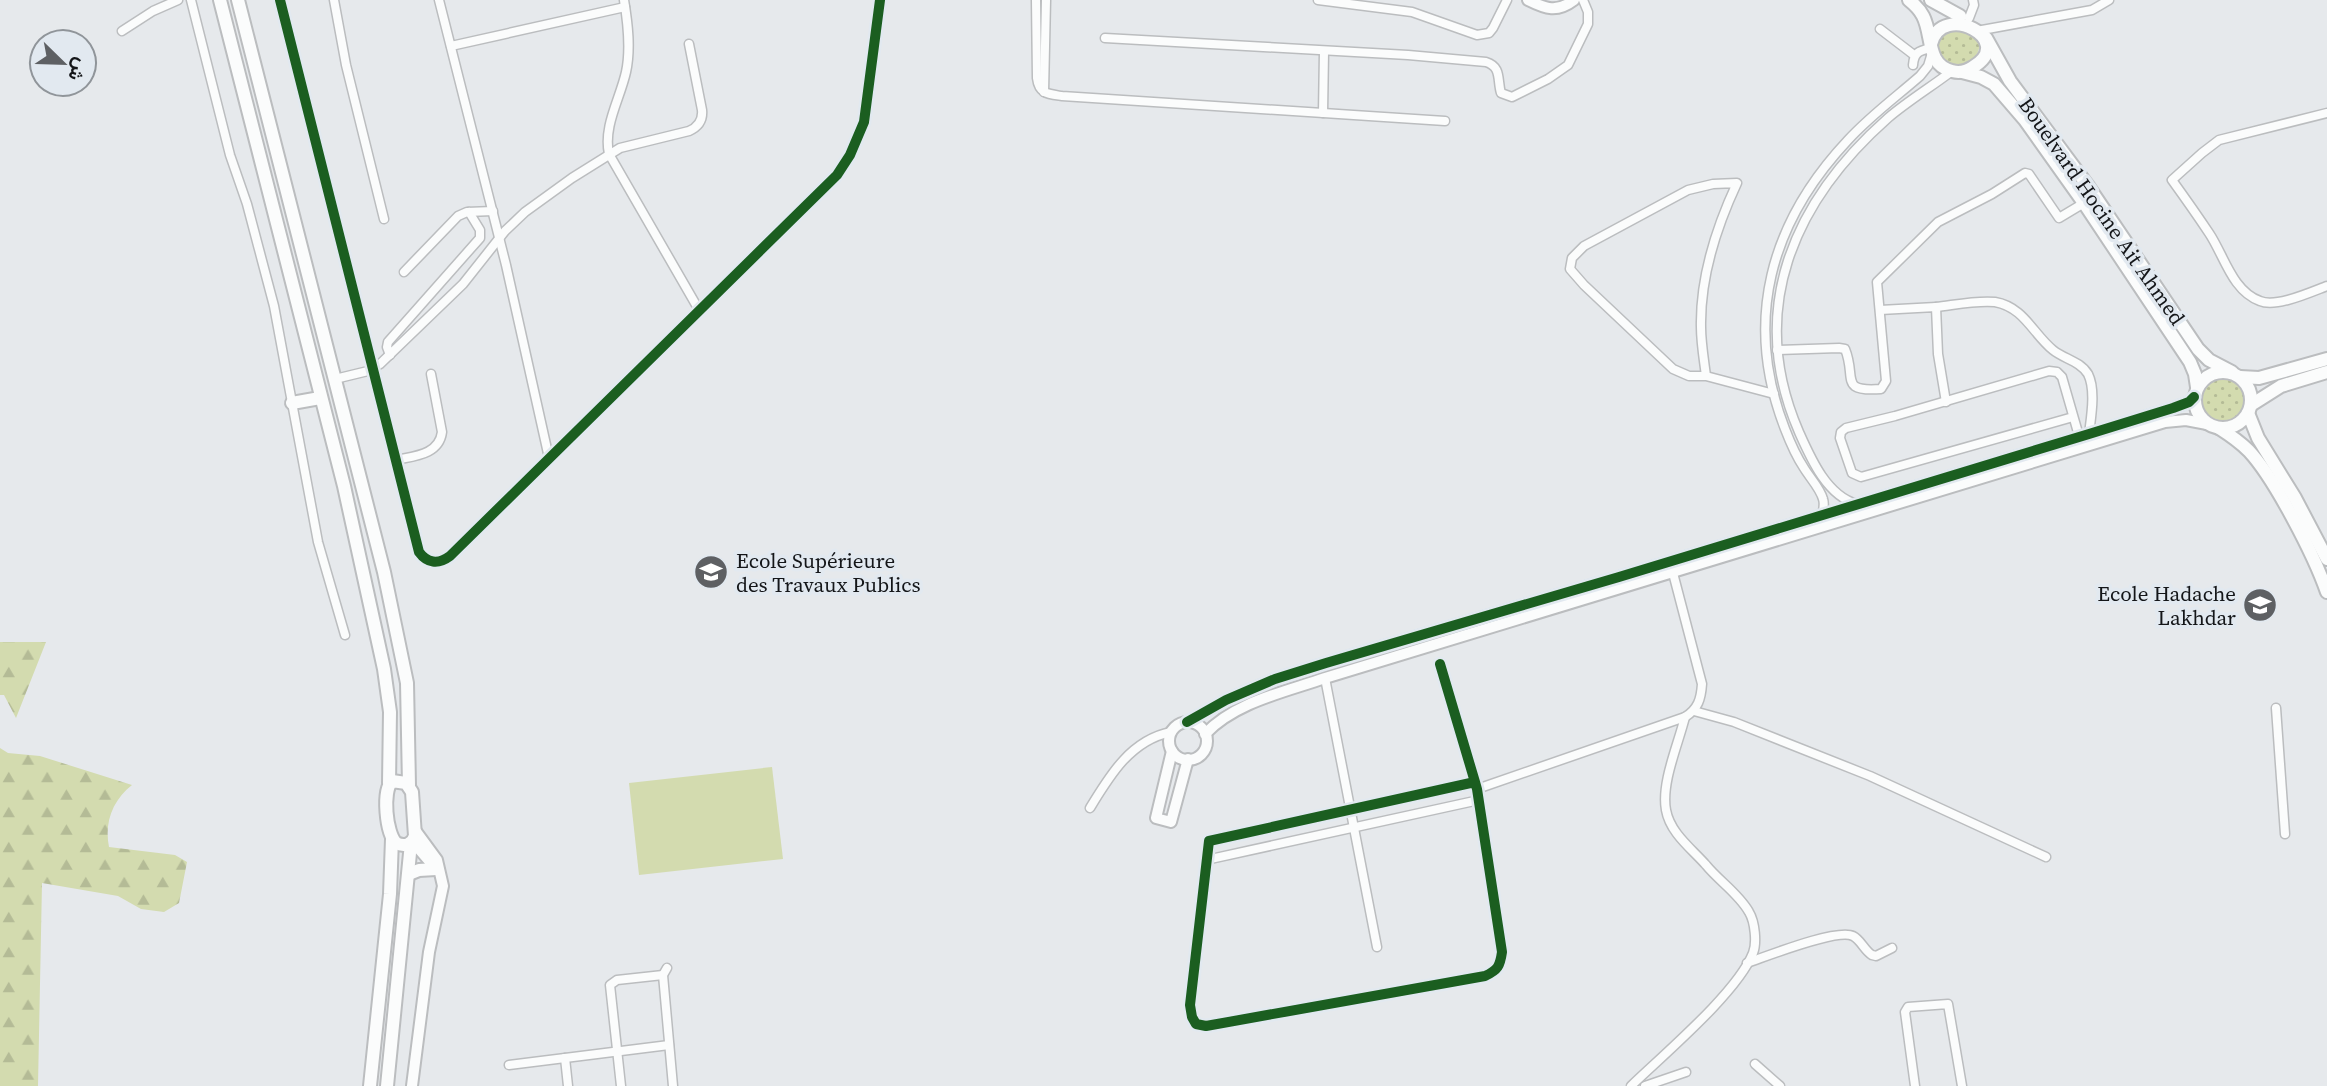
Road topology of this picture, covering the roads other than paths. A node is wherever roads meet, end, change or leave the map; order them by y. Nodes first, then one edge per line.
1 (177, 0) edge
2 (191, 0) edge
3 (220, 0) edge
4 (238, 0) edge
5 (280, 0) edge
6 (334, 0) edge
7 (439, 0) edge
8 (880, 0) edge
9 (1036, 0) edge
10 (1046, 0) edge
11 (1322, 0) edge
12 (1507, 0) edge
13 (1528, 0) edge
14 (1574, 0) edge
15 (1583, 0) edge
16 (1909, 0) edge
17 (1931, 0) edge
18 (1973, 0) edge
19 (2109, 0) edge
20 (624, 3) edge
21 (1965, 17) junction
22 (1880, 29) dead end
23 (122, 31) dead end
24 (1984, 34) junction
25 (1105, 38) dead end
26 (689, 44) dead end
27 (451, 46) junction
28 (1931, 48) junction
29 (1324, 52) junction
30 (1914, 55) junction
31 (1913, 65) dead end
32 (1957, 71) junction
33 (1044, 92) junction
34 (1323, 113) junction
35 (2327, 113) edge
36 (1445, 121) dead end
37 (609, 154) junction
38 (2084, 203) junction
39 (493, 211) junction
40 (469, 212) junction
41 (384, 219) dead end
42 (499, 238) junction
43 (404, 272) dead end
44 (2327, 286) edge
45 (1936, 307) junction
46 (699, 310) junction
47 (1880, 310) junction
48 (1777, 349) junction
49 (390, 355) junction
50 (2327, 359) edge
51 (373, 369) junction
52 (2327, 372) edge
53 (431, 374) dead end
54 (2236, 375) junction
55 (1706, 376) junction
56 (335, 379) junction
57 (2196, 392) junction
58 (1774, 394) junction
59 (320, 398) junction
60 (1946, 402) junction
61 (292, 403) junction
62 (2250, 409) junction
63 (2073, 416) junction
64 (2213, 426) junction
65 (2084, 435) junction
66 (549, 458) junction
67 (396, 460) junction
68 (1857, 504) junction
69 (1822, 515) junction
70 (2327, 559) edge
71 (1673, 573) junction
72 (2327, 592) edge
73 (345, 635) dead end
74 (1440, 664) dead end
75 (1325, 678) junction
76 (2276, 708) dead end
77 (1694, 711) junction
78 (1685, 717) junction
79 (1186, 722) junction
80 (1171, 732) junction
81 (1205, 734) junction
82 (1172, 751) junction
83 (1188, 759) junction
84 (389, 783) junction
85 (409, 785) junction
86 (1476, 785) junction
87 (1479, 800) junction
88 (1090, 808) dead end
89 (1351, 810) junction
90 (1354, 827) junction
91 (2286, 834) dead end
92 (413, 838) junction
93 (392, 839) junction
94 (2046, 857) dead end
95 (1206, 860) junction
96 (439, 873) junction
97 (409, 874) junction
98 (1377, 947) dead end
99 (1892, 948) dead end
100 (1747, 963) junction
101 (669, 1045) junction
102 (617, 1052) junction
103 (565, 1058) junction
104 (509, 1065) dead end
105 (1755, 1065) dead end
106 (1686, 1072) dead end
107 (370, 1086) edge
108 (387, 1086) edge
109 (412, 1086) edge
110 (568, 1086) edge
111 (621, 1086) edge
112 (673, 1086) edge
113 (1631, 1086) edge
114 (1644, 1086) edge
115 (1780, 1086) edge
116 (1914, 1086) edge
117 (1962, 1086) edge

1 - 23 street
2 - 61 street
3 - 59 main road
4 - 56 main road
5 - 51 street
6 - 41 street
7 - 27 street
8 - 46 street
9 - 33 street
10 - 33 street
11 - 12 street
13 - 14 street
15 - 29 street
16 - 28 main road
17 - 21 main road
18 - 21 street
19 - 24 street
20 - 27 street
20 - 37 street
21 - 24 main road
21 - 28 main road
22 - 30 street
24 - 32 main road
24 - 54 main road, Bouelvard Hocine Ait Ahmed
25 - 29 street
26 - 37 street
27 - 39 street
28 - 30 street
28 - 32 main road
28 - 58 street
29 - 34 street
30 - 31 street
32 - 38 main road
32 - 48 street
33 - 34 street
34 - 36 street
35 - 44 street
37 - 42 street
37 - 46 street
38 - 47 street
38 - 57 main road
39 - 40 street
39 - 42 street
40 - 43 street
40 - 49 street
42 - 49 street
42 - 66 street
45 - 47 street
45 - 60 street
45 - 65 street
46 - 66 street
47 - 48 street
48 - 68 street
49 - 51 street
50 - 54 main road
51 - 56 street
51 - 67 street
52 - 62 main road
53 - 67 street
54 - 57 main road
54 - 62 main road
55 - 55 street
55 - 58 street
56 - 85 main road
57 - 64 main road
57 - 65 street
58 - 69 street
59 - 61 main road
59 - 84 main road
60 - 63 street
60 - 63 street
61 - 73 street
62 - 64 main road
62 - 70 main road
63 - 65 street
64 - 71 street
64 - 72 main road
65 - 68 street
66 - 67 street
68 - 69 street
69 - 79 street
71 - 75 street
71 - 77 street
74 - 86 street
75 - 81 street
75 - 89 street
76 - 91 street
77 - 78 street
77 - 94 street
78 - 86 street
78 - 100 street
79 - 80 street
79 - 81 street
80 - 82 street
80 - 88 street
81 - 83 street
82 - 83 street
82 - 83 street
84 - 85 main road
84 - 93 main road
85 - 92 main road
86 - 87 street
86 - 89 street
87 - 90 street
87 - 95 street
89 - 90 street
89 - 95 street
90 - 95 street
90 - 98 street
92 - 93 main road
92 - 96 street
92 - 97 main road
93 - 107 main road
96 - 97 main road
96 - 109 street
97 - 108 main road
99 - 100 street
100 - 113 street
101 - 102 street
101 - 102 street
101 - 112 street
102 - 103 street
102 - 111 street
103 - 104 street
103 - 110 street
105 - 115 street
106 - 114 street
116 - 117 street

